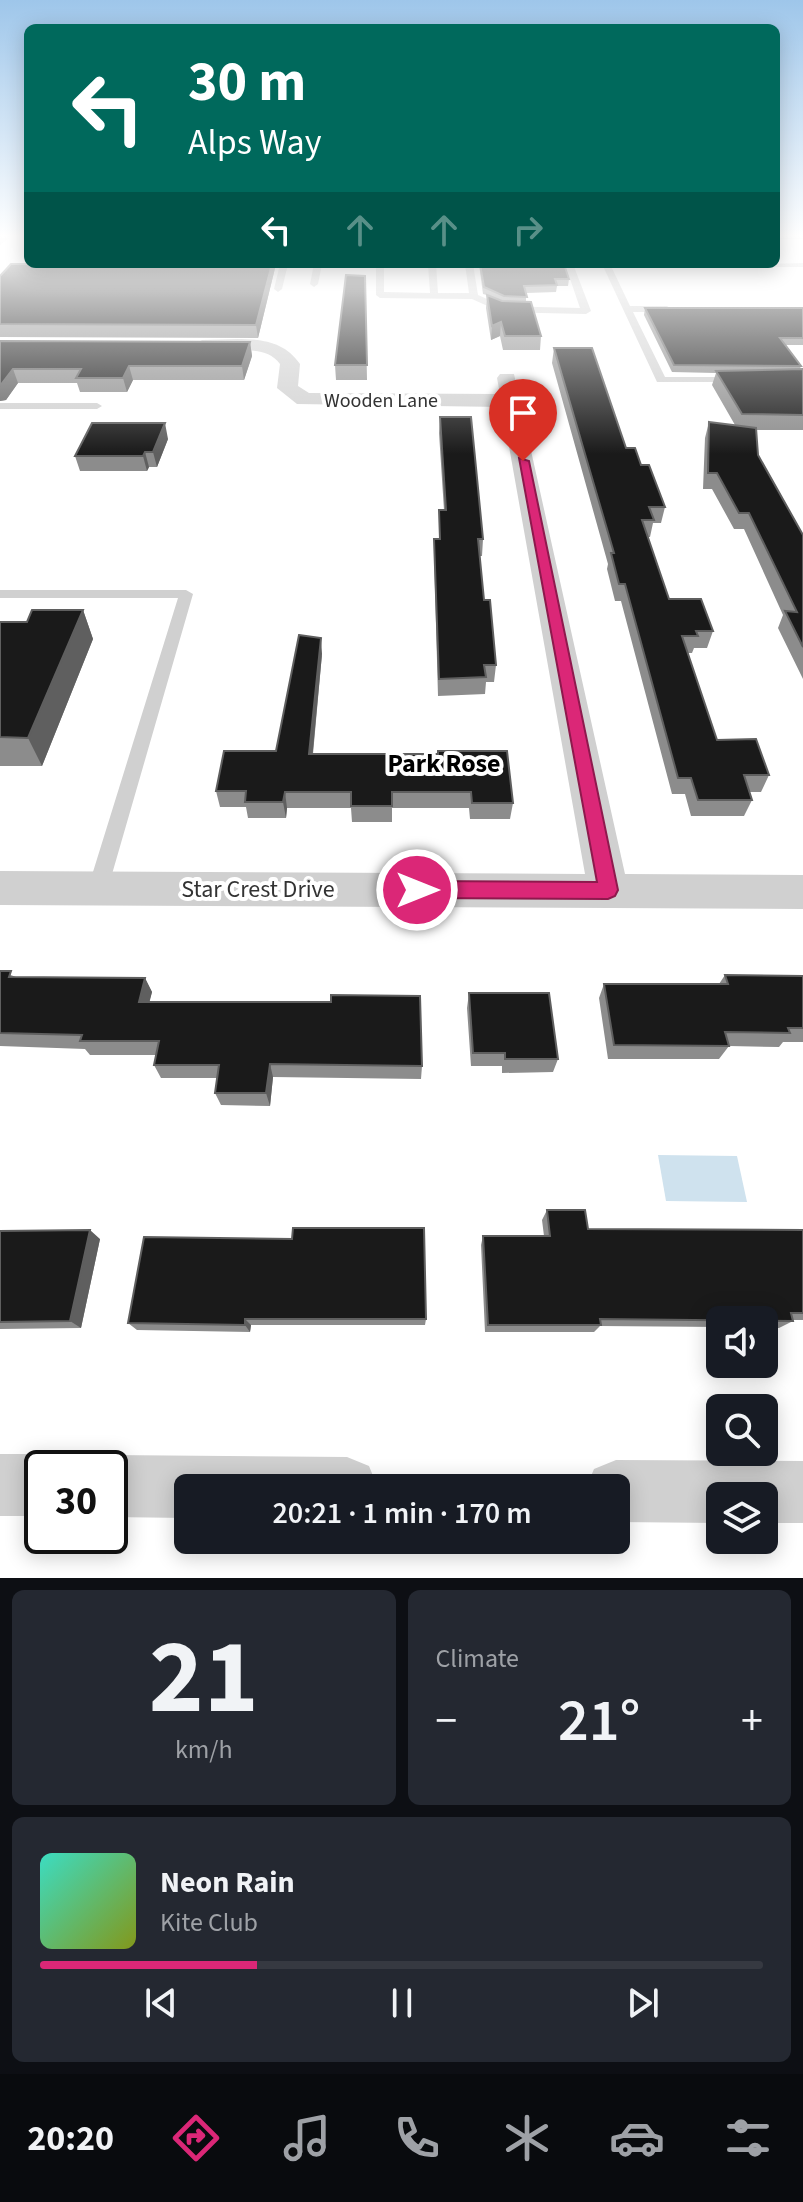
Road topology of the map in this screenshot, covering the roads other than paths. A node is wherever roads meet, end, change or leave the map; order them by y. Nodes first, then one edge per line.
1 (498, 308) edge
2 (585, 308) edge
3 (627, 309) joint
4 (671, 309) edge
5 (188, 346) edge
6 (740, 380) edge
7 (0, 406) edge
8 (97, 406) dead end
9 (0, 594) edge
10 (0, 888) edge
11 (98, 888) junction
12 (608, 890) junction
13 (803, 892) edge
14 (0, 1485) edge
15 (24, 1485) edge
16 (128, 1486) edge
17 (174, 1487) edge
18 (630, 1491) edge
19 (803, 1492) edge

1 - 2 lane
3 - 4 lane
3 - 6 lane
5 - 12 street, Wooden Lane
7 - 8 lane
9 - 11 lane
10 - 11 street, Star Crest Drive
11 - 12 street, Star Crest Drive
12 - 13 street, Star Crest Drive
14 - 15 street
16 - 17 street
18 - 19 street

